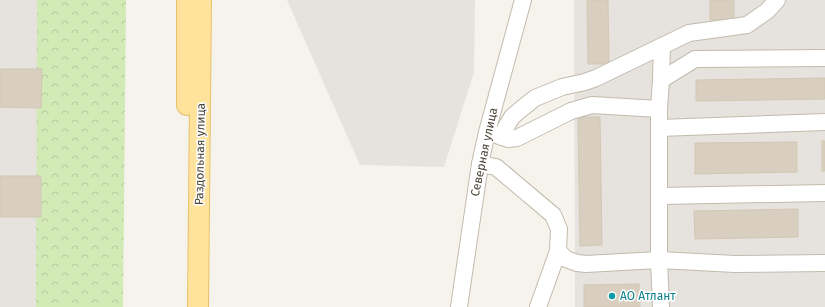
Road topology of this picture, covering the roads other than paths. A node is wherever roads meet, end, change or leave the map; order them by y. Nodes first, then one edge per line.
1 (187, 0) edge
2 (202, 0) edge
3 (523, 0) edge
4 (777, 0) edge
5 (662, 46) junction
6 (825, 58) edge
7 (194, 59) junction
8 (661, 80) junction
9 (658, 109) junction
10 (825, 122) edge
11 (659, 128) junction
12 (495, 134) junction
13 (480, 164) junction
14 (825, 193) edge
15 (659, 196) junction
16 (558, 251) junction
17 (658, 260) junction
18 (825, 262) edge
19 (186, 307) edge
20 (198, 307) edge
21 (459, 307) edge
22 (538, 307) edge
23 (661, 307) edge

1 - 7 main road, Раздольная улица
2 - 7 main road, Раздольная улица
3 - 12 street, Северная улица
4 - 5 street
5 - 8 street
5 - 12 street
6 - 8 street
7 - 19 main road, Раздольная улица
7 - 20 main road, Раздольная улица
8 - 9 street
9 - 11 street
9 - 12 street
10 - 11 street
11 - 15 street
12 - 13 street, Северная улица
13 - 16 street
13 - 21 street, Северная улица
14 - 15 street
15 - 17 street
16 - 17 street
16 - 22 street
17 - 18 street
17 - 23 street

